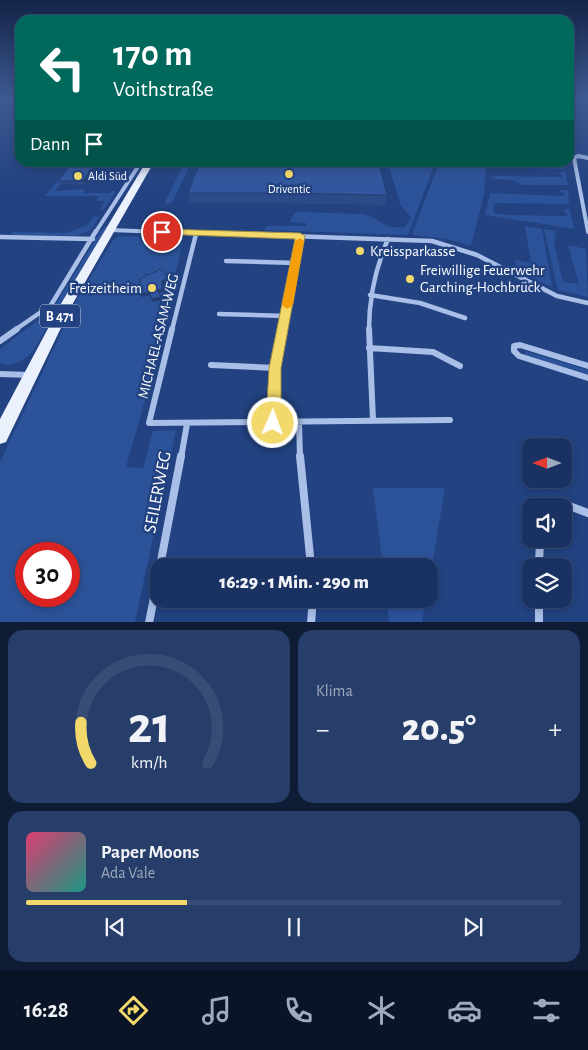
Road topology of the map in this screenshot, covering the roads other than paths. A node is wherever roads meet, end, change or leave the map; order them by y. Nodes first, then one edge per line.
1 (588, 158) edge
2 (137, 167) edge
3 (147, 167) edge
4 (110, 230) junction
5 (588, 232) edge
6 (196, 234) junction
7 (300, 236) junction
8 (0, 237) edge
9 (93, 239) junction
10 (388, 239) junction
11 (226, 261) dead end
12 (296, 264) junction
13 (370, 295) junction
14 (588, 304) edge
15 (219, 314) dead end
16 (285, 316) junction
17 (465, 318) dead end
18 (0, 341) edge
19 (369, 348) junction
20 (211, 365) dead end
21 (460, 366) dead end
22 (588, 366) edge
23 (275, 368) junction
24 (0, 374) edge
25 (30, 375) junction
26 (588, 378) edge
27 (374, 420) junction
28 (450, 420) dead end
29 (299, 422) junction
30 (273, 423) junction
31 (187, 424) junction
32 (0, 436) edge
33 (572, 507) edge
34 (588, 513) edge
35 (162, 558) edge
36 (310, 558) edge
37 (152, 608) edge
38 (312, 608) edge
39 (539, 608) edge
40 (149, 622) edge
41 (311, 622) edge
42 (539, 622) edge

1 - 5 street
2 - 9 street
3 - 4 main road, B 471
4 - 6 street
4 - 25 main road, B 471
6 - 7 street
6 - 31 street, MICHAEL-ASAM-WEG
7 - 10 street
7 - 12 street
8 - 9 street
9 - 18 street
10 - 13 street
10 - 14 street
11 - 12 street
12 - 16 street
13 - 17 street
13 - 19 street
15 - 16 street
16 - 23 street
19 - 21 street
19 - 27 street
20 - 23 street
22 - 26 street
23 - 30 street
24 - 25 street
25 - 32 main road, B 471
27 - 28 street
27 - 29 street
29 - 30 street
29 - 36 street
30 - 31 street
31 - 35 street, SEILERWEG
33 - 34 street
37 - 40 street
38 - 41 street
39 - 42 street

